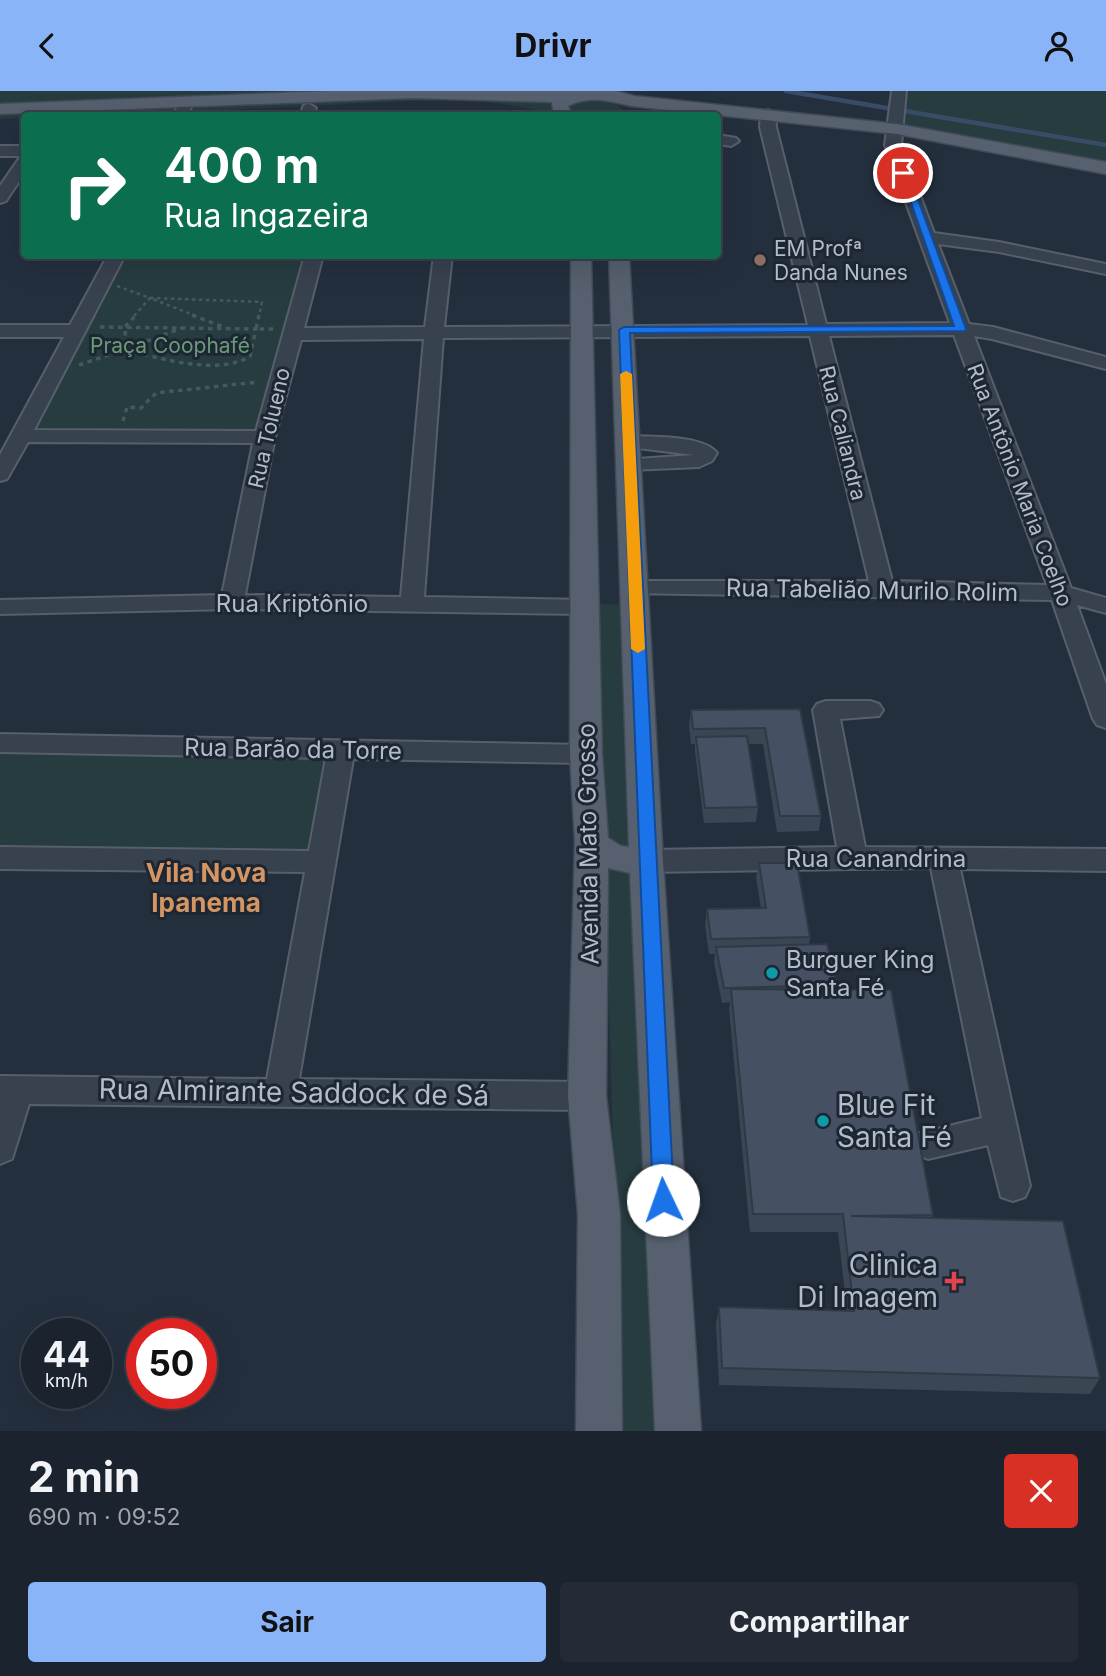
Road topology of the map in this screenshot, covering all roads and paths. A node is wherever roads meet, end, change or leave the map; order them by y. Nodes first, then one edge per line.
1 (417, 92) edge
2 (574, 94) edge
3 (629, 98) edge
4 (0, 109) edge
5 (183, 110) edge
6 (159, 112) edge
7 (308, 112) edge
8 (534, 112) edge
9 (559, 112) edge
10 (897, 117) edge
11 (21, 120) edge
12 (768, 120) junction
13 (0, 121) edge
14 (721, 123) edge
15 (0, 151) edge
16 (21, 151) edge
17 (21, 167) edge
18 (1106, 168) edge
19 (1106, 181) edge
20 (0, 198) edge
21 (927, 237) junction
22 (115, 259) edge
23 (313, 259) edge
24 (443, 259) edge
25 (581, 259) edge
26 (619, 259) edge
27 (1106, 269) edge
28 (103, 281) junction
29 (150, 299) junction
30 (125, 327) junction
31 (182, 328) junction
32 (817, 328) junction
33 (230, 329) junction
34 (256, 329) junction
35 (961, 329) junction
36 (624, 330) junction
37 (0, 331) edge
38 (76, 331) junction
39 (292, 331) junction
40 (582, 333) junction
41 (434, 334) junction
42 (126, 349) junction
43 (1106, 363) edge
44 (52, 375) junction
45 (280, 378) junction
46 (20, 436) junction
47 (118, 436) junction
48 (265, 437) junction
49 (0, 475) edge
50 (635, 588) junction
51 (882, 588) junction
52 (1061, 593) junction
53 (232, 602) junction
54 (412, 603) junction
55 (1106, 606) edge
56 (0, 607) edge
57 (584, 607) junction
58 (637, 630) junction
59 (870, 710) dead end
60 (1106, 719) edge
61 (0, 743) edge
62 (341, 751) junction
63 (586, 754) junction
64 (592, 842) junction
65 (853, 857) junction
66 (943, 857) junction
67 (0, 858) edge
68 (1106, 860) edge
69 (646, 861) junction
70 (320, 862) junction
71 (9, 1090) edge
72 (281, 1092) junction
73 (587, 1095) junction
74 (1001, 1128) junction
75 (928, 1144) dead end
76 (0, 1149) edge
77 (1013, 1186) dead end
78 (599, 1431) edge
79 (678, 1431) edge

1 - 2 main road
1 - 5 main road
2 - 3 main road
2 - 9 main road
3 - 12 main road
4 - 5 main road
5 - 6 main road
5 - 7 main road
7 - 8 main road
10 - 12 main road
10 - 18 main road
10 - 19 main road
10 - 21 street, Rua Antônio Maria Coelho
11 - 13 main road
12 - 14 main road
12 - 32 street, Rua Caliandra
15 - 16 street
17 - 20 street
21 - 27 street
21 - 35 street, Rua Antônio Maria Coelho
22 - 28 street
23 - 39 street, Rua Tolueno
24 - 41 street
25 - 40 main road, Avenida Mato Grosso
26 - 36 main road
28 - 29 path
28 - 38 street
29 - 30 path
29 - 33 path
29 - 34 path
30 - 31 path
30 - 42 path
31 - 33 path
31 - 42 path
32 - 35 street
32 - 36 street
32 - 51 street, Rua Caliandra
33 - 34 path
34 - 39 path
34 - 42 path
35 - 43 street
35 - 52 street, Rua Antônio Maria Coelho
36 - 40 street
36 - 50 main road
37 - 38 street
38 - 44 street
39 - 41 street
39 - 45 street, Rua Tolueno
40 - 41 street
40 - 57 main road, Avenida Mato Grosso
41 - 54 street
42 - 44 path
44 - 46 street
45 - 47 path
45 - 48 street, Rua Tolueno
46 - 47 street
46 - 49 street
47 - 48 street
48 - 53 street, Rua Tolueno
50 - 51 street, Rua Tabelião Murilo Rolim
50 - 58 main road
51 - 52 street, Rua Tabelião Murilo Rolim
52 - 55 street, Rua Tabelião Murilo Rolim
52 - 60 street, Rua Antônio Maria Coelho
53 - 54 street, Rua Kriptônio
53 - 56 street, Rua Kriptônio
54 - 57 street, Rua Kriptônio
57 - 58 main road
57 - 63 main road, Avenida Mato Grosso
58 - 69 main road
59 - 65 street
61 - 62 street, Rua Barão da Torre
62 - 63 street, Rua Barão da Torre
62 - 70 street
63 - 64 main road, Avenida Mato Grosso
64 - 69 main road
64 - 73 main road, Avenida Mato Grosso
65 - 66 street, Rua Canandrina
65 - 69 street, Rua Canandrina
66 - 68 street, Rua Canandrina
66 - 74 street
67 - 70 street
69 - 79 main road
70 - 72 street
71 - 72 street, Rua Almirante Saddock de Sá
71 - 76 street
72 - 73 street, Rua Almirante Saddock de Sá
73 - 78 main road, Avenida Mato Grosso
74 - 75 street
74 - 77 street

